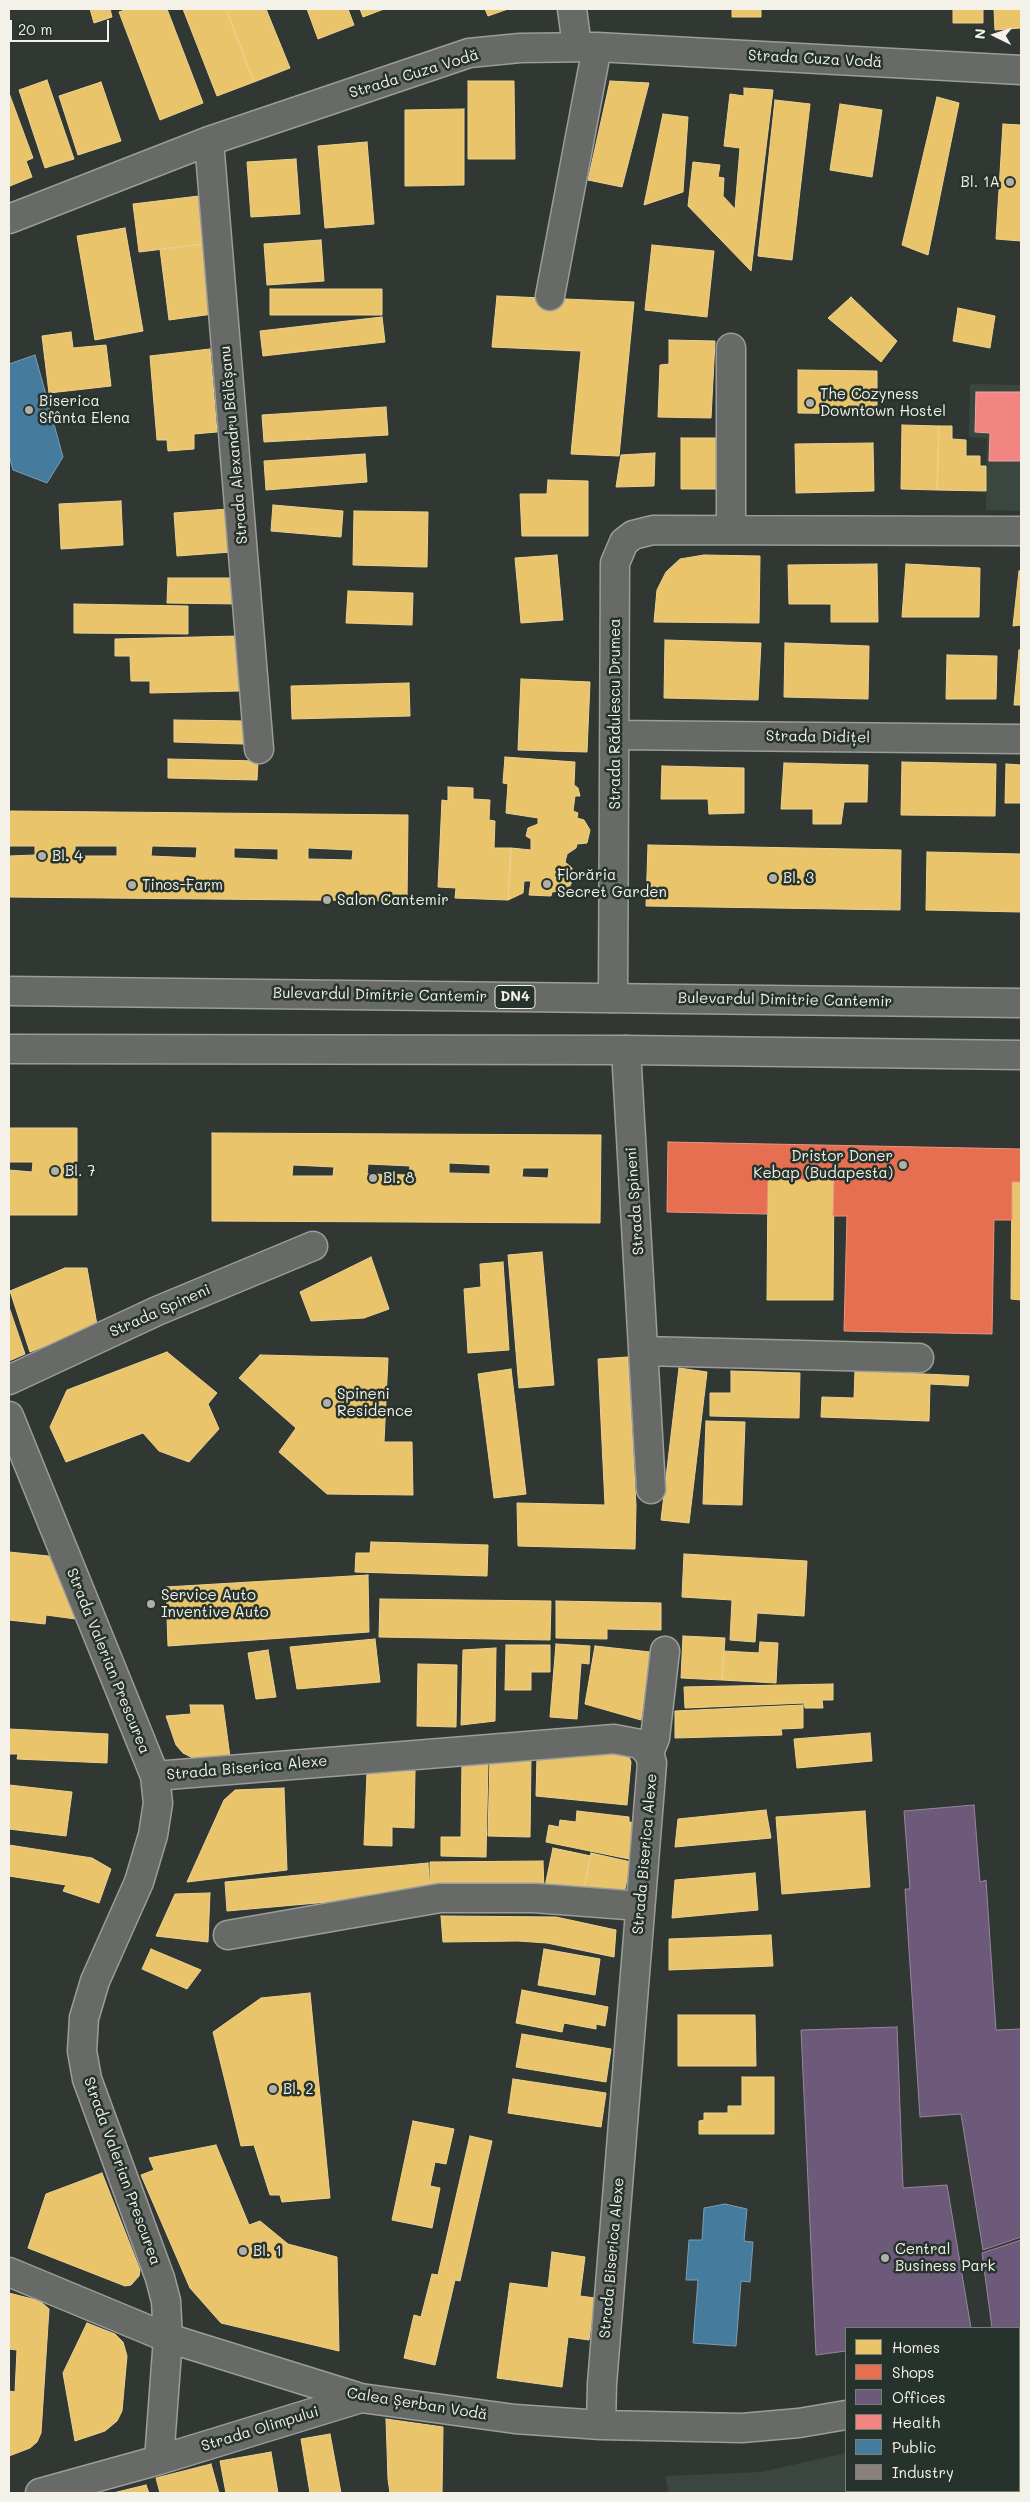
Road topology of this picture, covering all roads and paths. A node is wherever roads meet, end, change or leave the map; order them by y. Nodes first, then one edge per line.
1 (572, 9) edge
2 (587, 46) junction
3 (1021, 70) edge
4 (208, 141) junction
5 (9, 220) edge
6 (550, 296) dead end
7 (731, 348) dead end
8 (731, 530) junction
9 (1021, 531) edge
10 (615, 735) junction
11 (1021, 739) edge
12 (259, 749) dead end
13 (9, 991) edge
14 (613, 998) junction
15 (1021, 1003) edge
16 (9, 1049) edge
17 (626, 1050) junction
18 (1021, 1055) edge
19 (313, 1246) dead end
20 (644, 1351) junction
21 (919, 1358) dead end
22 (9, 1380) edge
23 (9, 1416) edge
24 (651, 1490) dead end
25 (665, 1651) dead end
26 (649, 1752) junction
27 (155, 1776) junction
28 (640, 1906) junction
29 (228, 1935) dead end
30 (9, 2272) edge
31 (168, 2338) junction
32 (361, 2398) junction
33 (845, 2414) edge
34 (601, 2425) junction
35 (159, 2460) junction
36 (86, 2487) edge
37 (40, 2493) edge

1 - 2 street
2 - 3 street, Strada Cuza Vodă
2 - 4 street, Strada Cuza Vodă
2 - 6 street
4 - 5 street, Strada Cuza Vodă
4 - 12 street, Strada Alexandru Bălășanu
7 - 8 street
8 - 9 street, Strada Rădulescu Drumea
8 - 10 street, Strada Rădulescu Drumea
10 - 11 street, Strada Didițel
10 - 14 street, Strada Rădulescu Drumea
13 - 14 street, Bulevardul Dimitrie Cantemir / DN4
14 - 15 street, Bulevardul Dimitrie Cantemir / DN4
16 - 17 street
17 - 18 street
17 - 20 street, Strada Spineni
19 - 22 street, Strada Spineni
20 - 21 street
20 - 24 street, Strada Spineni
23 - 27 street, Strada Valerian Prescurea
25 - 26 street
26 - 27 street, Strada Biserica Alexe
26 - 28 street, Strada Biserica Alexe
27 - 31 street, Strada Valerian Prescurea
28 - 29 street
28 - 34 street, Strada Biserica Alexe
30 - 31 street, Calea Șerban Vodă
31 - 32 street, Calea Șerban Vodă
31 - 35 street
32 - 34 street, Calea Șerban Vodă
32 - 35 street, Strada Olimpului
33 - 34 street, Calea Șerban Vodă
35 - 36 street, Strada Olimpului
36 - 37 street, Strada Olimpului

